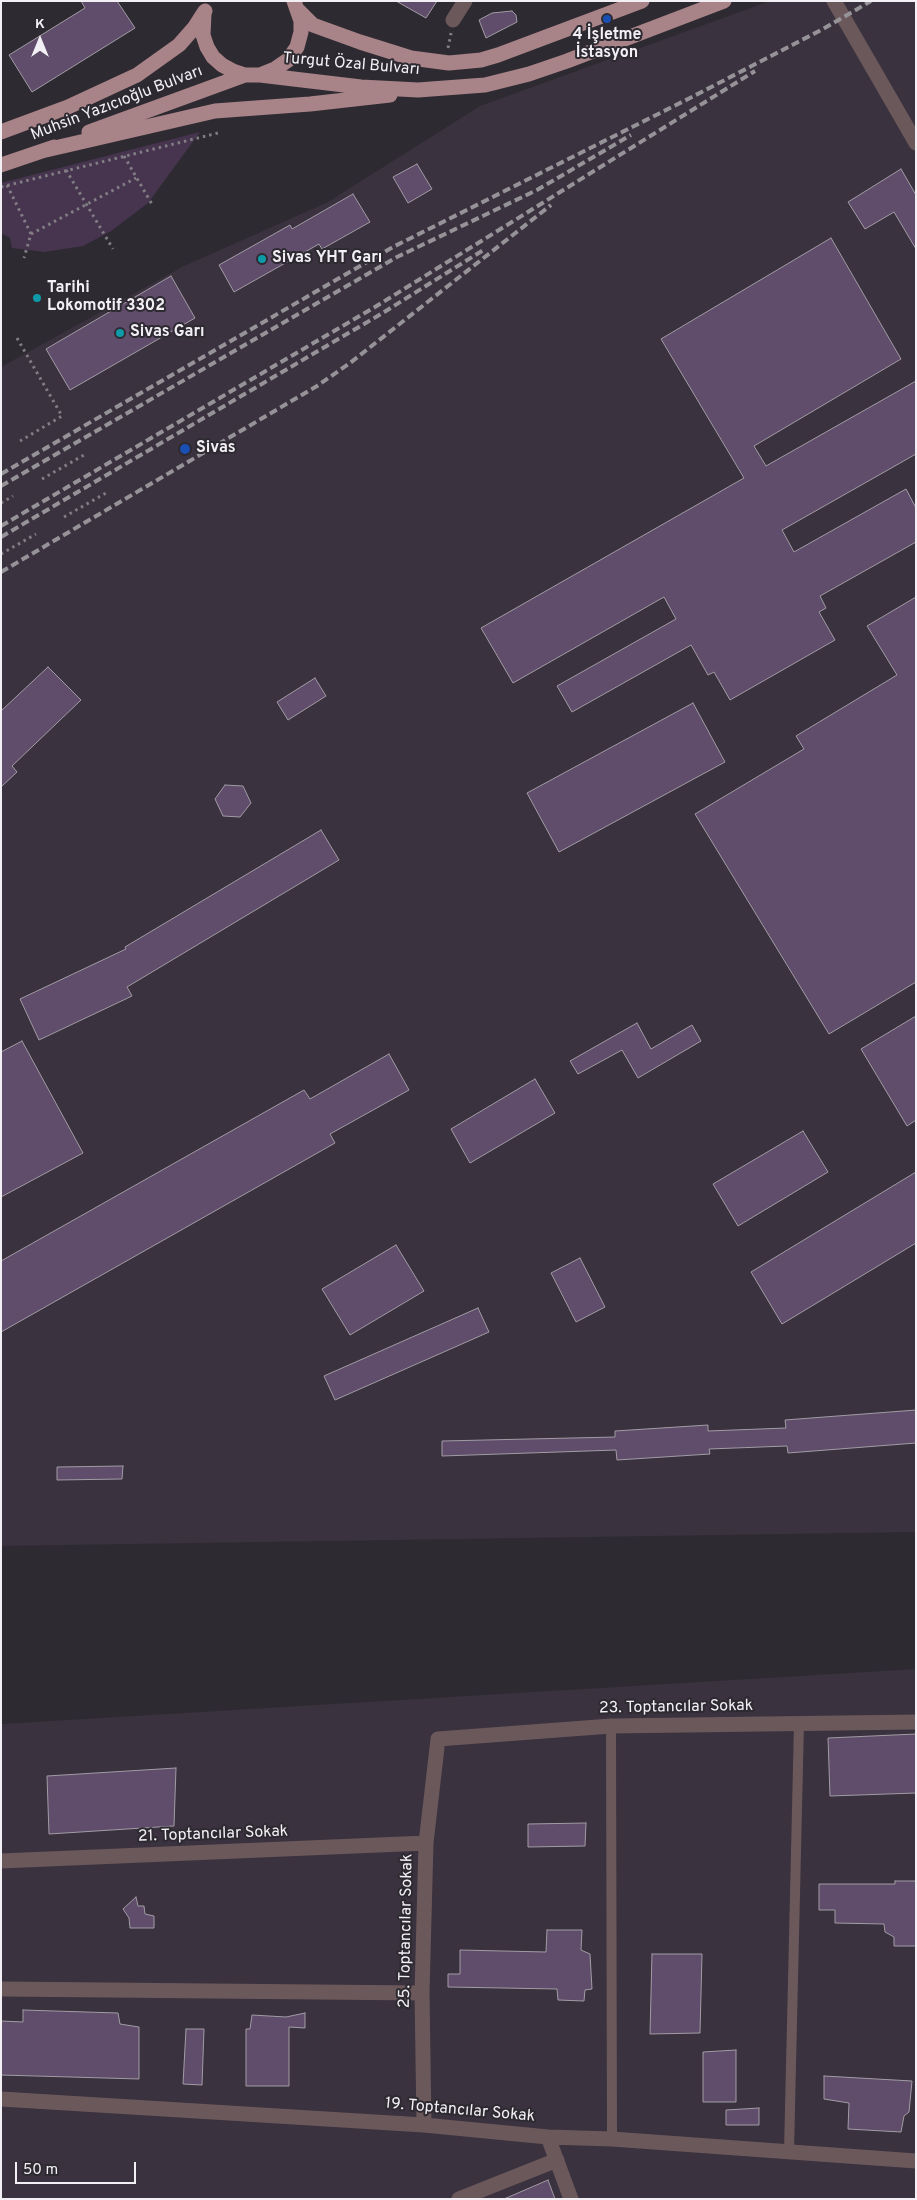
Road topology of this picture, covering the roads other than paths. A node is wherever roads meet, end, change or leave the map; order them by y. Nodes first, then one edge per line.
1 (465, 1) edge
2 (642, 1) edge
3 (724, 1) edge
4 (834, 1) edge
5 (295, 4) edge
6 (208, 6) edge
7 (453, 20) dead end
8 (245, 75) junction
9 (260, 75) junction
10 (418, 90) junction
11 (1, 132) edge
12 (916, 143) edge
13 (46, 150) junction
14 (1, 165) edge
15 (916, 1722) edge
16 (799, 1724) junction
17 (610, 1726) junction
18 (438, 1739) joint
19 (426, 1843) junction
20 (1, 1861) edge
21 (1, 1990) edge
22 (422, 1993) junction
23 (1, 2099) edge
24 (424, 2125) junction
25 (548, 2137) junction
26 (612, 2139) junction
27 (789, 2151) junction
28 (557, 2160) junction
29 (916, 2161) edge
30 (459, 2199) edge
31 (571, 2199) edge

1 - 7 street
2 - 5 main road, Turgut Özal Bulvarı
3 - 10 main road, Turgut Özal Bulvarı
4 - 12 street
5 - 9 main road
6 - 8 main road
6 - 11 main road, Muhsin Yazıcıoğlu Bulvarı
8 - 9 main road, Turgut Özal Bulvarı
8 - 13 main road, Muhsin Yazıcıoğlu Bulvarı
9 - 10 main road, Turgut Özal Bulvarı
10 - 13 main road
13 - 14 main road, Muhsin Yazıcıoğlu Bulvarı
15 - 16 street, 23. Toptancılar Sokak
16 - 17 street, 23. Toptancılar Sokak
16 - 27 lane
17 - 18 street, 23. Toptancılar Sokak
17 - 26 lane
18 - 19 street, 25. Toptancılar Sokak
19 - 20 street, 21. Toptancılar Sokak
19 - 22 street, 25. Toptancılar Sokak
21 - 22 street
22 - 24 street, 25. Toptancılar Sokak
23 - 24 street, 19. Toptancılar Sokak
24 - 25 street, 19. Toptancılar Sokak
25 - 26 street, 19. Toptancılar Sokak
25 - 28 street
26 - 27 street, 19. Toptancılar Sokak
27 - 29 street, 19. Toptancılar Sokak
28 - 30 street
28 - 31 street

